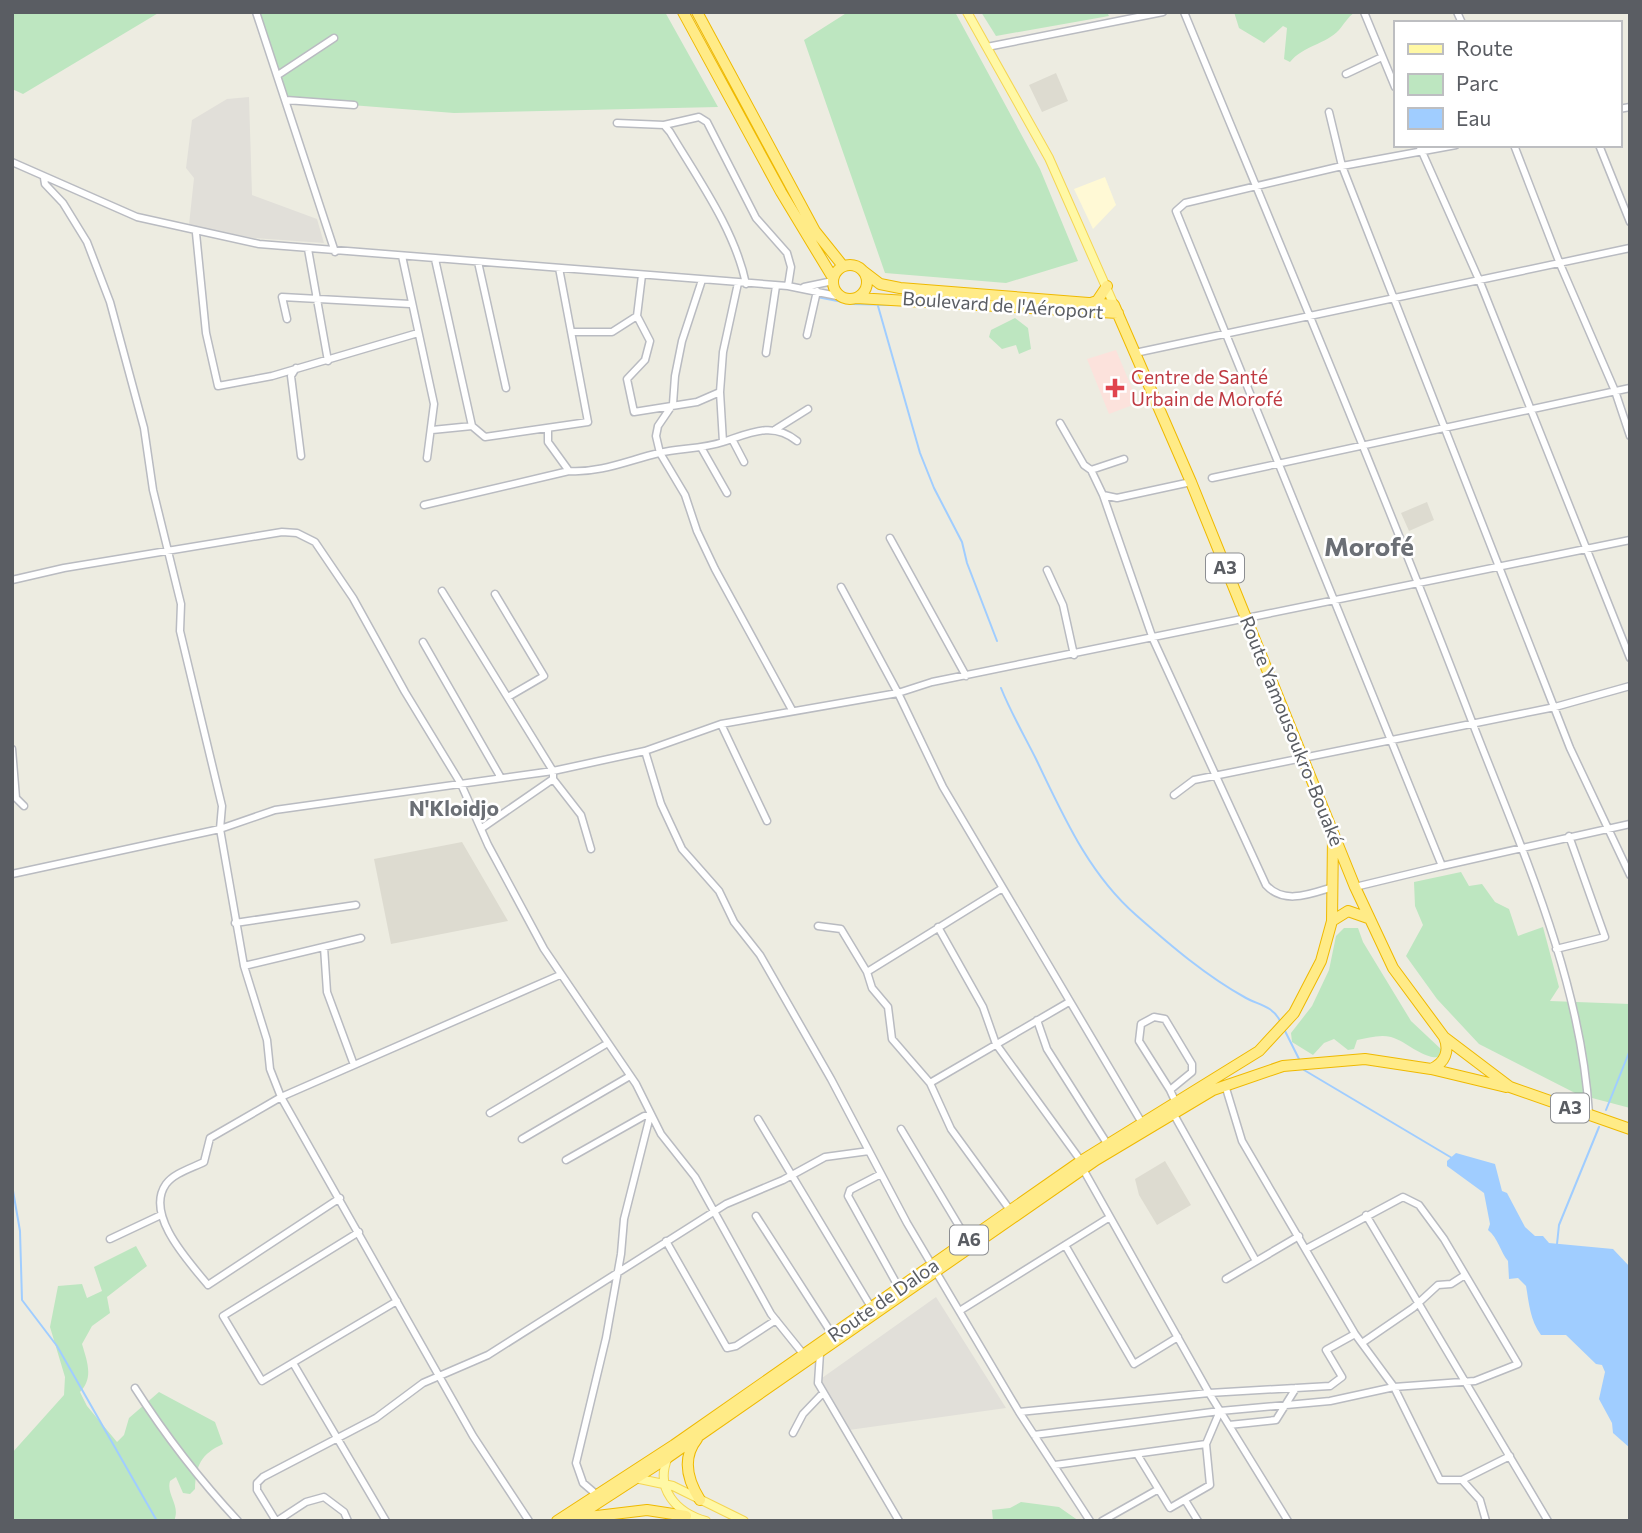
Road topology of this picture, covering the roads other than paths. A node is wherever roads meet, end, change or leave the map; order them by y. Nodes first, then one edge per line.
1 (257, 12) edge
2 (683, 12) edge
3 (698, 12) edge
4 (967, 12) edge
5 (1163, 12) edge
6 (1184, 12) edge
7 (1364, 12) edge
8 (334, 38) dead end
9 (987, 47) junction
10 (1382, 57) junction
11 (1346, 74) dead end
12 (278, 75) junction
13 (1394, 86) edge
14 (286, 100) junction
15 (354, 105) dead end
16 (1625, 108) edge
17 (1329, 112) dead end
18 (1630, 117) edge
19 (617, 123) dead end
20 (664, 125) junction
21 (1438, 147) edge
22 (1515, 147) edge
23 (1600, 147) edge
24 (1421, 149) edge
25 (12, 162) edge
26 (1342, 166) junction
27 (44, 178) junction
28 (1259, 188) junction
29 (1630, 222) edge
30 (196, 233) junction
31 (1630, 248) edge
32 (308, 249) junction
33 (335, 252) junction
34 (402, 256) junction
35 (435, 259) junction
36 (478, 262) junction
37 (1560, 264) junction
38 (843, 266) junction
39 (559, 268) junction
40 (863, 271) junction
41 (642, 275) junction
42 (702, 280) junction
43 (833, 280) junction
44 (1480, 282) junction
45 (738, 283) junction
46 (746, 284) junction
47 (776, 286) junction
48 (788, 286) junction
49 (1107, 286) junction
50 (802, 288) junction
51 (817, 291) junction
52 (315, 296) junction
53 (842, 297) junction
54 (856, 298) junction
55 (1395, 300) junction
56 (410, 303) junction
57 (1091, 308) junction
58 (1116, 309) junction
59 (637, 316) junction
60 (1310, 318) junction
61 (287, 319) dead end
62 (1125, 330) junction
63 (573, 332) junction
64 (418, 333) junction
65 (807, 335) dead end
66 (1227, 335) junction
67 (765, 353) dead end
68 (1135, 353) junction
69 (328, 361) junction
70 (296, 368) junction
71 (506, 388) dead end
72 (1630, 388) edge
73 (1615, 391) junction
74 (720, 392) junction
75 (673, 404) junction
76 (808, 409) dead end
77 (1529, 411) junction
78 (1060, 423) dead end
79 (472, 426) junction
80 (776, 429) junction
81 (1446, 429) junction
82 (432, 430) junction
83 (548, 430) junction
84 (1630, 436) edge
85 (732, 439) junction
86 (797, 440) dead end
87 (723, 442) junction
88 (1363, 446) junction
89 (702, 449) junction
90 (660, 453) junction
91 (302, 456) dead end
92 (427, 458) dead end
93 (1124, 459) dead end
94 (744, 462) dead end
95 (1279, 463) junction
96 (1091, 470) junction
97 (569, 471) junction
98 (1212, 478) dead end
99 (1191, 482) junction
100 (727, 493) dead end
101 (1103, 495) junction
102 (1117, 498) junction
103 (424, 505) dead end
104 (1108, 513) junction
105 (890, 538) dead end
106 (1630, 540) edge
107 (168, 550) junction
108 (1584, 550) junction
109 (1500, 568) junction
110 (1047, 570) dead end
111 (12, 580) edge
112 (1420, 586) junction
113 (841, 587) dead end
114 (442, 591) dead end
115 (495, 594) dead end
116 (1335, 602) junction
117 (1247, 621) junction
118 (1153, 639) junction
119 (423, 642) dead end
120 (1074, 654) junction
121 (1630, 658) edge
122 (967, 676) junction
123 (1630, 686) edge
124 (898, 693) junction
125 (508, 697) junction
126 (1555, 707) junction
127 (792, 710) junction
128 (1472, 723) junction
129 (721, 724) junction
130 (1389, 740) junction
131 (12, 749) edge
132 (645, 751) junction
133 (1304, 760) junction
134 (553, 771) junction
135 (501, 778) junction
136 (554, 779) junction
137 (1215, 779) junction
138 (461, 784) junction
139 (1174, 795) dead end
140 (14, 796) edge
141 (24, 806) dead end
142 (767, 821) dead end
143 (1630, 824) edge
144 (1607, 827) junction
145 (482, 828) junction
146 (220, 829) junction
147 (1333, 833) junction
148 (1569, 836) junction
149 (590, 849) dead end
150 (1522, 849) junction
151 (1442, 866) junction
152 (14, 873) edge
153 (1630, 875) edge
154 (1333, 887) junction
155 (1355, 887) junction
156 (1001, 889) junction
157 (356, 905) dead end
158 (1368, 918) junction
159 (1332, 921) junction
160 (235, 923) junction
161 (818, 926) dead end
162 (938, 927) junction
163 (361, 938) dead end
164 (324, 947) junction
165 (1556, 949) junction
166 (244, 965) junction
167 (867, 972) junction
168 (560, 975) junction
169 (1069, 1002) junction
170 (1037, 1020) junction
171 (1444, 1037) junction
172 (608, 1044) junction
173 (996, 1044) junction
174 (354, 1065) junction
175 (1432, 1069) junction
176 (630, 1076) junction
177 (1222, 1081) junction
178 (930, 1083) junction
179 (1510, 1087) junction
180 (1170, 1090) junction
181 (281, 1097) junction
182 (1175, 1108) junction
183 (490, 1113) dead end
184 (1589, 1114) junction
185 (650, 1116) junction
186 (758, 1119) dead end
187 (1142, 1123) junction
188 (901, 1129) dead end
189 (1630, 1129) edge
190 (522, 1139) dead end
191 (1108, 1144) junction
192 (869, 1151) junction
193 (566, 1160) dead end
194 (1082, 1165) junction
195 (881, 1174) junction
196 (792, 1175) junction
197 (340, 1198) junction
198 (715, 1210) junction
199 (1010, 1210) junction
200 (161, 1215) junction
201 (1366, 1215) junction
202 (756, 1216) dead end
203 (1110, 1217) junction
204 (359, 1233) junction
205 (1299, 1236) junction
206 (110, 1240) dead end
207 (666, 1241) junction
208 (968, 1241) junction
209 (1065, 1245) junction
210 (1306, 1249) junction
211 (1256, 1261) junction
212 (935, 1268) junction
213 (616, 1272) junction
214 (1465, 1275) junction
215 (1226, 1279) dead end
216 (899, 1288) junction
217 (397, 1300) junction
218 (1418, 1303) junction
219 (871, 1307) junction
220 (961, 1310) junction
221 (776, 1320) junction
222 (832, 1334) junction
223 (1355, 1334) junction
224 (1178, 1337) junction
225 (1362, 1343) junction
226 (820, 1353) junction
227 (804, 1355) junction
228 (293, 1363) junction
229 (439, 1375) junction
230 (1465, 1381) junction
231 (1394, 1387) junction
232 (135, 1388) dead end
233 (1297, 1388) junction
234 (823, 1393) junction
235 (1209, 1393) junction
236 (1287, 1406) junction
237 (1220, 1411) junction
238 (1019, 1412) junction
239 (1228, 1425) junction
240 (793, 1433) dead end
241 (701, 1435) junction
242 (1034, 1435) junction
243 (335, 1439) junction
244 (1206, 1444) junction
245 (674, 1445) junction
246 (1137, 1454) junction
247 (1510, 1456) junction
248 (667, 1458) junction
249 (1055, 1465) junction
250 (625, 1478) junction
251 (638, 1478) junction
252 (1462, 1480) junction
253 (666, 1484) junction
254 (1157, 1490) junction
255 (597, 1495) junction
256 (700, 1500) junction
257 (1185, 1500) junction
258 (686, 1516) junction
259 (571, 1520) edge
260 (238, 1521) edge
261 (276, 1521) edge
262 (348, 1521) edge
263 (386, 1521) edge
264 (529, 1521) edge
265 (557, 1521) edge
266 (706, 1521) edge
267 (744, 1521) edge
268 (899, 1521) edge
269 (1090, 1521) edge
270 (1102, 1521) edge
271 (1198, 1521) edge
272 (1288, 1521) edge
273 (1486, 1521) edge
274 (1548, 1521) edge

1 - 12 street
2 - 43 highway
3 - 38 highway
4 - 9 main road, Route Yamousoukro-Bouaké / A3
5 - 9 street
6 - 28 street
7 - 10 street
8 - 12 street
9 - 49 main road, Route Yamousoukro-Bouaké / A3
10 - 11 street
10 - 13 street
12 - 14 street
14 - 15 street
14 - 33 street
16 - 18 street
17 - 26 street
19 - 20 street
20 - 46 street
20 - 48 street
21 - 24 street
22 - 37 street
23 - 29 street
24 - 26 street
24 - 44 street
25 - 27 street
26 - 28 street
26 - 55 street
27 - 30 street
27 - 107 street
28 - 60 street
28 - 66 street
30 - 32 street
30 - 70 street
31 - 37 street
32 - 33 street
32 - 52 street
33 - 34 street
34 - 35 street
34 - 56 street
35 - 36 street
35 - 79 street
36 - 39 street
36 - 71 street
37 - 44 street
37 - 73 street
38 - 40 highway
38 - 43 highway
39 - 41 street
39 - 63 street
40 - 54 highway
40 - 57 highway, Boulevard de l'Aéroport
41 - 42 street
41 - 59 street
42 - 45 street
42 - 75 street
43 - 50 street
43 - 53 highway
44 - 55 street
44 - 77 street
45 - 46 street
45 - 74 street
46 - 47 street
47 - 48 street
47 - 67 street
48 - 50 street
49 - 57 highway
49 - 58 main road, Route Yamousoukro-Bouaké / A3
50 - 51 street
51 - 53 street
51 - 65 street
52 - 56 street
52 - 61 street
52 - 69 street
53 - 54 highway
54 - 57 highway, Boulevard de l'Aéroport
55 - 60 street
55 - 81 street
56 - 64 street
57 - 58 highway, Boulevard de l'Aéroport
57 - 62 highway
58 - 62 highway, Route Yamousoukro-Bouaké / A3
59 - 63 street
59 - 75 street
60 - 66 street
60 - 88 street
62 - 68 highway, Route Yamousoukro-Bouaké / A3
63 - 83 street
64 - 69 street
64 - 82 street
66 - 68 street
66 - 95 street
68 - 99 highway, Route Yamousoukro-Bouaké / A3
69 - 70 street
70 - 91 street
72 - 73 street
73 - 77 street
73 - 84 street
74 - 75 street
74 - 87 street
75 - 90 street
76 - 80 street
77 - 81 street
77 - 108 street
78 - 96 street
79 - 82 street
79 - 83 street
80 - 85 street
80 - 86 street
81 - 88 street
81 - 109 street
82 - 92 street
83 - 97 street
85 - 87 street
85 - 94 street
87 - 89 street
88 - 95 street
88 - 112 street
89 - 90 street
89 - 100 street
90 - 97 street
90 - 127 street
93 - 96 street
95 - 98 street
95 - 116 street
96 - 101 street
97 - 103 street
99 - 102 street
99 - 117 highway, Route Yamousoukro-Bouaké / A3
101 - 102 street
101 - 104 street
102 - 104 street
104 - 118 street
105 - 122 street
106 - 108 street
107 - 111 street
107 - 138 street
107 - 146 street
108 - 109 street
108 - 121 street
109 - 112 street
109 - 126 street
110 - 120 street
112 - 116 street
112 - 128 street
113 - 124 street
114 - 125 street
115 - 125 street
116 - 117 street
116 - 130 street
117 - 118 street
117 - 133 highway, Route Yamousoukro-Bouaké / A3
118 - 120 street
118 - 137 street
119 - 135 street
120 - 122 street
122 - 124 street
123 - 126 street
124 - 127 street
124 - 156 street
125 - 134 street
126 - 128 street
126 - 144 street
127 - 129 street
128 - 130 street
128 - 150 street
129 - 132 street
129 - 142 street
130 - 133 street
130 - 151 street
131 - 140 street
132 - 134 street
132 - 192 street
133 - 137 street
133 - 147 highway, Route Yamousoukro-Bouaké / A3
134 - 135 street
134 - 136 street
135 - 138 street
136 - 145 street
136 - 149 street
137 - 139 street
137 - 154 street
138 - 145 street
138 - 146 street
140 - 141 street
143 - 144 street
144 - 148 street
144 - 153 street
145 - 168 street
146 - 152 street
146 - 160 street
147 - 154 highway, A6
147 - 155 highway, Route Yamousoukro-Bouaké / A3
148 - 150 street
148 - 165 street
150 - 151 street
150 - 165 street
151 - 155 street
154 - 159 highway, A6
155 - 158 highway, Route Yamousoukro-Bouaké / A3
156 - 162 street
156 - 169 street
157 - 160 street
158 - 159 highway
158 - 171 highway, A3
159 - 177 highway, Route de Daloa / A6
160 - 166 street
161 - 167 street
162 - 167 street
162 - 173 street
163 - 164 street
164 - 166 street
164 - 174 street
165 - 184 street
166 - 181 street
167 - 178 street
168 - 172 street
168 - 174 street
169 - 170 street
169 - 187 street
170 - 173 street
170 - 191 street
171 - 175 highway
171 - 179 highway, A3
172 - 176 street
172 - 183 street
173 - 178 street
173 - 194 street
174 - 181 street
175 - 177 highway, A6
175 - 179 highway, A6
176 - 185 street
176 - 190 street
177 - 182 highway, Route de Daloa / A6
177 - 205 street
178 - 199 street
179 - 184 highway, A3
180 - 180 street
180 - 182 street
181 - 197 street
181 - 200 street
182 - 187 highway, Route de Daloa / A6
182 - 194 highway, Route de Daloa / A6
182 - 211 street
184 - 189 highway, A3
185 - 193 street
185 - 198 street
185 - 213 street
186 - 196 street
187 - 191 highway, Route de Daloa / A6
188 - 208 street
191 - 194 highway, Route de Daloa / A6
192 - 195 street
192 - 196 street
194 - 199 highway, Route de Daloa / A6
194 - 203 street
194 - 212 highway, Route de Daloa / A6
195 - 212 street
195 - 216 street
196 - 198 street
196 - 219 street
197 - 200 street
197 - 204 street
198 - 207 street
198 - 221 street
199 - 208 highway, Route de Daloa / A6
200 - 206 street
201 - 210 street
201 - 214 street
201 - 218 street
202 - 222 street
203 - 209 street
203 - 224 street
204 - 217 street
204 - 228 street
205 - 210 street
205 - 211 street
207 - 213 street
207 - 221 street
208 - 212 highway, Route de Daloa / A6
209 - 220 street
209 - 224 street
210 - 223 street
211 - 215 street
212 - 216 highway, Route de Daloa / A6
212 - 220 street
212 - 226 highway, Route de Daloa / A6
213 - 229 street
213 - 255 street
214 - 218 street
214 - 230 street
216 - 219 highway, Route de Daloa / A6
217 - 228 street
217 - 229 street
218 - 225 street
218 - 230 street
219 - 222 highway, Route de Daloa / A6
220 - 238 street
221 - 227 street
222 - 227 highway, Route de Daloa / A6
223 - 225 street
223 - 233 street
224 - 235 street
225 - 231 street
226 - 234 street
226 - 241 highway, Route de Daloa / A6
227 - 245 highway, Route de Daloa / A6
228 - 243 street
229 - 243 street
229 - 264 street
230 - 231 street
230 - 247 street
231 - 236 street
231 - 252 street
232 - 260 street
233 - 235 street
233 - 236 street
234 - 240 street
234 - 268 street
235 - 237 street
235 - 238 street
236 - 237 street
236 - 239 street
237 - 239 street
237 - 242 street
237 - 244 street
238 - 242 street
239 - 272 street
241 - 248 highway, Route de Daloa / A6
241 - 256 highway
242 - 249 street
243 - 261 street
243 - 263 street
244 - 246 street
244 - 257 street
245 - 248 main road
245 - 250 highway, Route de Daloa / A6
246 - 249 street
246 - 254 street
247 - 252 street
247 - 274 street
248 - 251 highway, Route de Daloa / A6
248 - 253 main road
249 - 269 street
250 - 251 main road
250 - 255 highway, Route de Daloa / A6
251 - 253 main road
251 - 259 highway, Route de Daloa / A6
252 - 273 street
253 - 256 main road
253 - 258 main road
254 - 257 street
254 - 270 street
255 - 265 highway, Route de Daloa / A6
256 - 267 main road
257 - 271 street
258 - 259 highway
258 - 266 main road
261 - 262 street

